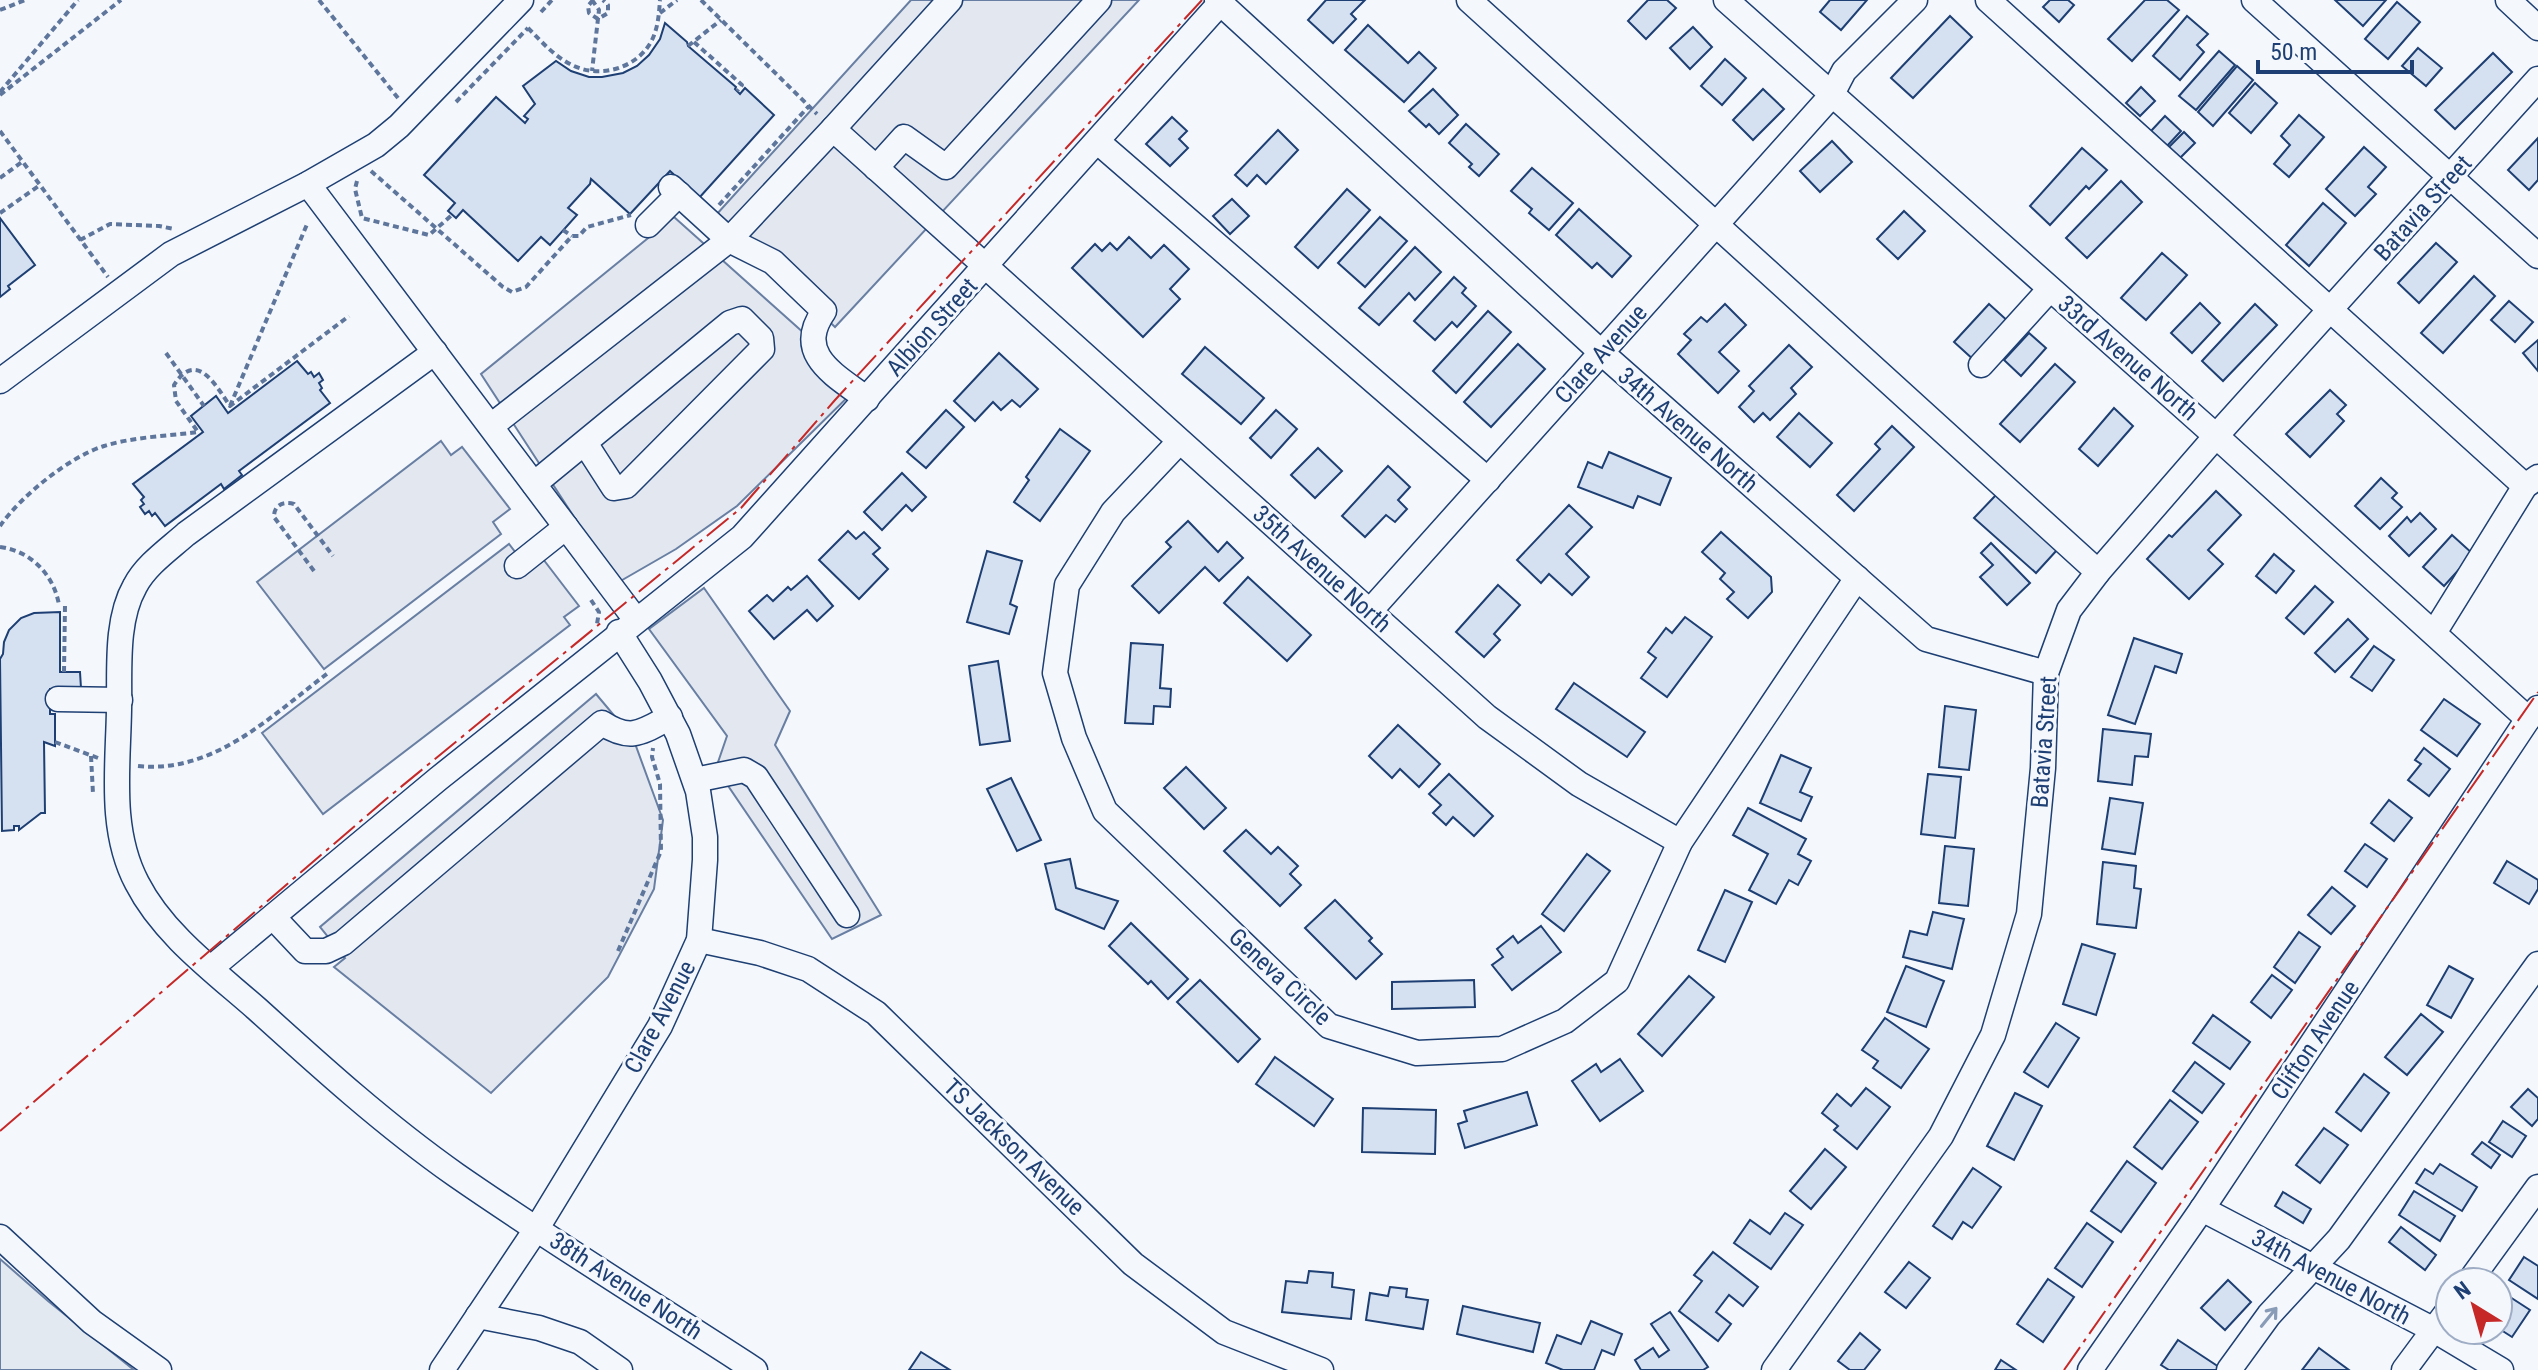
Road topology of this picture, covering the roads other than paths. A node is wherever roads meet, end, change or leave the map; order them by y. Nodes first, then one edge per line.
1 (521, 0) edge
2 (950, 0) edge
3 (1099, 0) edge
4 (1469, 0) edge
5 (1726, 0) edge
6 (1915, 0) edge
7 (1988, 0) edge
8 (2254, 0) edge
9 (2508, 0) edge
10 (1220, 1) edge
11 (2538, 28) edge
12 (2538, 79) edge
13 (1831, 96) junction
14 (833, 129) junction
15 (1098, 142) junction
16 (876, 168) junction
17 (2449, 178) junction
18 (308, 184) junction
19 (1716, 223) junction
20 (650, 224) road end
21 (729, 240) junction
22 (2538, 256) edge
23 (985, 268) junction
24 (2050, 289) junction
25 (2332, 311) junction
26 (435, 352) junction
27 (1603, 354) junction
28 (1981, 365) dead end
29 (0, 381) edge
30 (867, 399) junction
31 (491, 426) junction
32 (2216, 436) junction
33 (1179, 442) junction
34 (585, 443) junction
35 (1488, 480) junction
36 (2532, 482) edge
37 (534, 484) junction
38 (566, 527) junction
39 (517, 566) dead end
40 (2098, 572) junction
41 (1857, 578) junction
42 (1370, 611) junction
43 (627, 626) junction
44 (2434, 633) junction
45 (2046, 673) junction
46 (58, 699) dead end
47 (120, 700) junction
48 (2533, 714) edge
49 (670, 717) junction
50 (695, 780) junction
51 (1680, 842) junction
52 (847, 915) dead end
53 (273, 917) junction
54 (699, 940) junction
55 (2538, 964) edge
56 (211, 968) junction
57 (2538, 1187) edge
58 (2202, 1209) junction
59 (537, 1228) junction
60 (0, 1237) edge
61 (2481, 1266) edge
62 (2314, 1267) junction
63 (478, 1316) junction
64 (2434, 1330) joint
65 (2461, 1346) edge
66 (159, 1370) edge
67 (442, 1370) edge
68 (620, 1370) edge
69 (755, 1370) edge
70 (1321, 1370) edge
71 (1774, 1370) edge
72 (2090, 1370) edge
73 (2229, 1370) edge
74 (2404, 1370) edge
75 (2501, 1370) edge

1 - 18 street
2 - 14 street
3 - 16 street
4 - 19 street
5 - 13 street, 33rd Avenue North
6 - 13 street, Clare Avenue
7 - 25 street
8 - 17 street
9 - 11 street
10 - 15 street, Albion Street
10 - 27 street, 34th Avenue North
12 - 17 street, Batavia Street
13 - 19 street, Clare Avenue
13 - 24 street, 33rd Avenue North
14 - 16 street, 35th Avenue North
14 - 21 street
15 - 23 street, Albion Street
15 - 35 street
16 - 23 street, 35th Avenue North
17 - 22 street
17 - 25 street, Batavia Street
18 - 26 street, Clare Avenue
18 - 29 street
19 - 27 street, Clare Avenue
19 - 40 street
20 - 21 street
21 - 30 street
21 - 31 street
23 - 30 street, Albion Street
23 - 33 street, 35th Avenue North
24 - 28 street
24 - 32 street, 33rd Avenue North
25 - 32 street, Batavia Street
25 - 36 street
26 - 31 street, Clare Avenue
26 - 47 street, 38th Avenue North
27 - 35 street, Clare Avenue
27 - 41 street, 34th Avenue North
30 - 43 street, Albion Street
31 - 37 street, Clare Avenue
32 - 40 street, Batavia Street
32 - 44 street, 33rd Avenue North
33 - 42 street, 35th Avenue North
33 - 51 street, Geneva Circle
34 - 34 street
34 - 37 street
35 - 42 street, Clare Avenue
36 - 44 street
37 - 38 street, Clare Avenue
38 - 39 street
38 - 43 street, Clare Avenue
40 - 45 street, Batavia Street
41 - 45 street, 34th Avenue North
41 - 51 street, Geneva Circle
42 - 51 street, 35th Avenue North
43 - 49 street, Clare Avenue
43 - 53 street, Albion Street
44 - 48 street, 33rd Avenue North
45 - 71 street, Batavia Street
46 - 47 street
47 - 56 street, 38th Avenue North
48 - 58 street, Clifton Avenue
49 - 50 street, Clare Avenue
49 - 53 street
50 - 52 street
50 - 54 street, Clare Avenue
53 - 56 street, Albion Street
54 - 59 street, Clare Avenue
54 - 70 street, TS Jackson Avenue
55 - 62 street
56 - 59 street, 38th Avenue North
57 - 61 street
58 - 62 street, 34th Avenue North
58 - 72 street, Clifton Avenue
59 - 63 street, Clare Avenue
59 - 69 street, 38th Avenue North
60 - 66 street
62 - 64 street, 34th Avenue North
73 -> 62 street
63 - 67 street, Clare Avenue
63 - 68 street
64 - 74 street
65 - 75 street, 34th Avenue North

